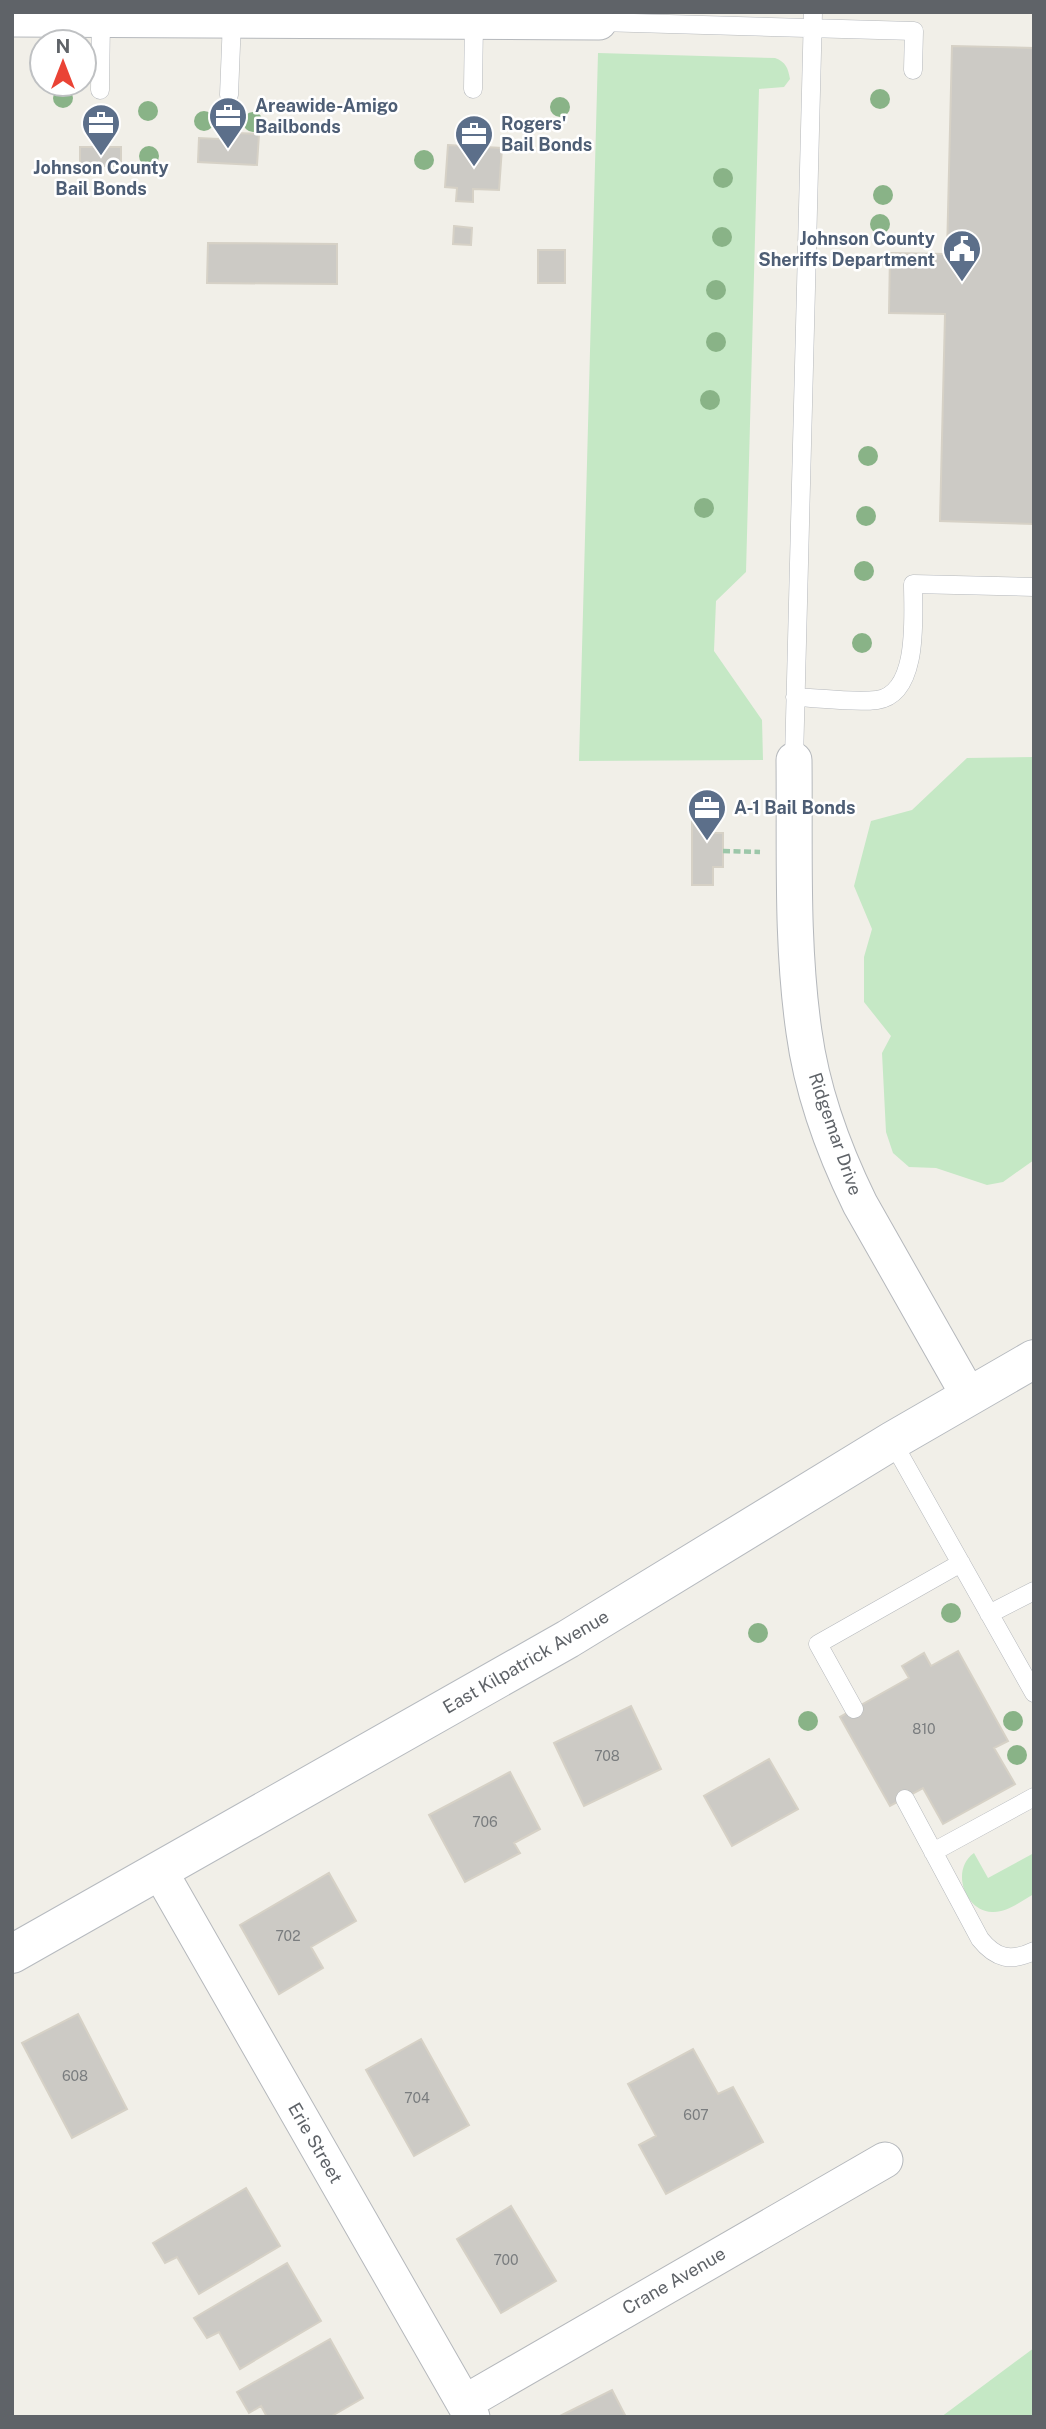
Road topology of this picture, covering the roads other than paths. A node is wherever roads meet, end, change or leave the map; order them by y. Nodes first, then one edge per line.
1 (12, 19) edge
2 (101, 19) junction
3 (616, 19) edge
4 (716, 19) edge
5 (232, 20) junction
6 (812, 21) edge
7 (474, 22) junction
8 (913, 69) dead end
9 (473, 89) dead end
10 (100, 90) dead end
11 (229, 95) dead end
12 (1034, 587) edge
13 (795, 697) junction
14 (794, 760) joint
15 (1034, 1359) edge
16 (969, 1396) junction
17 (892, 1441) junction
18 (961, 1563) junction
19 (1034, 1591) edge
20 (989, 1614) junction
21 (1034, 1693) edge
22 (854, 1709) dead end
23 (1034, 1797) edge
24 (905, 1799) dead end
25 (933, 1852) junction
26 (159, 1870) junction
27 (1034, 1951) edge
28 (12, 1954) edge
29 (885, 2160) dead end
30 (468, 2410) edge

1 - 2 street
2 - 5 street
2 - 10 lane
3 - 4 lane
3 - 7 street
4 - 6 lane
5 - 7 street
5 - 11 lane
6 - 8 lane
6 - 13 lane
7 - 9 lane
12 - 13 lane
13 - 14 lane
14 - 16 street, Ridgemar Drive
15 - 16 street, East Kilpatrick Avenue
16 - 17 street, East Kilpatrick Avenue
17 - 18 lane
17 - 26 street, East Kilpatrick Avenue
18 - 20 lane
18 - 22 lane
19 - 20 lane
20 - 21 lane
23 - 25 lane
24 - 25 lane
25 - 27 lane
26 - 28 street, East Kilpatrick Avenue
26 - 30 street, Erie Street
29 - 30 street, Crane Avenue

